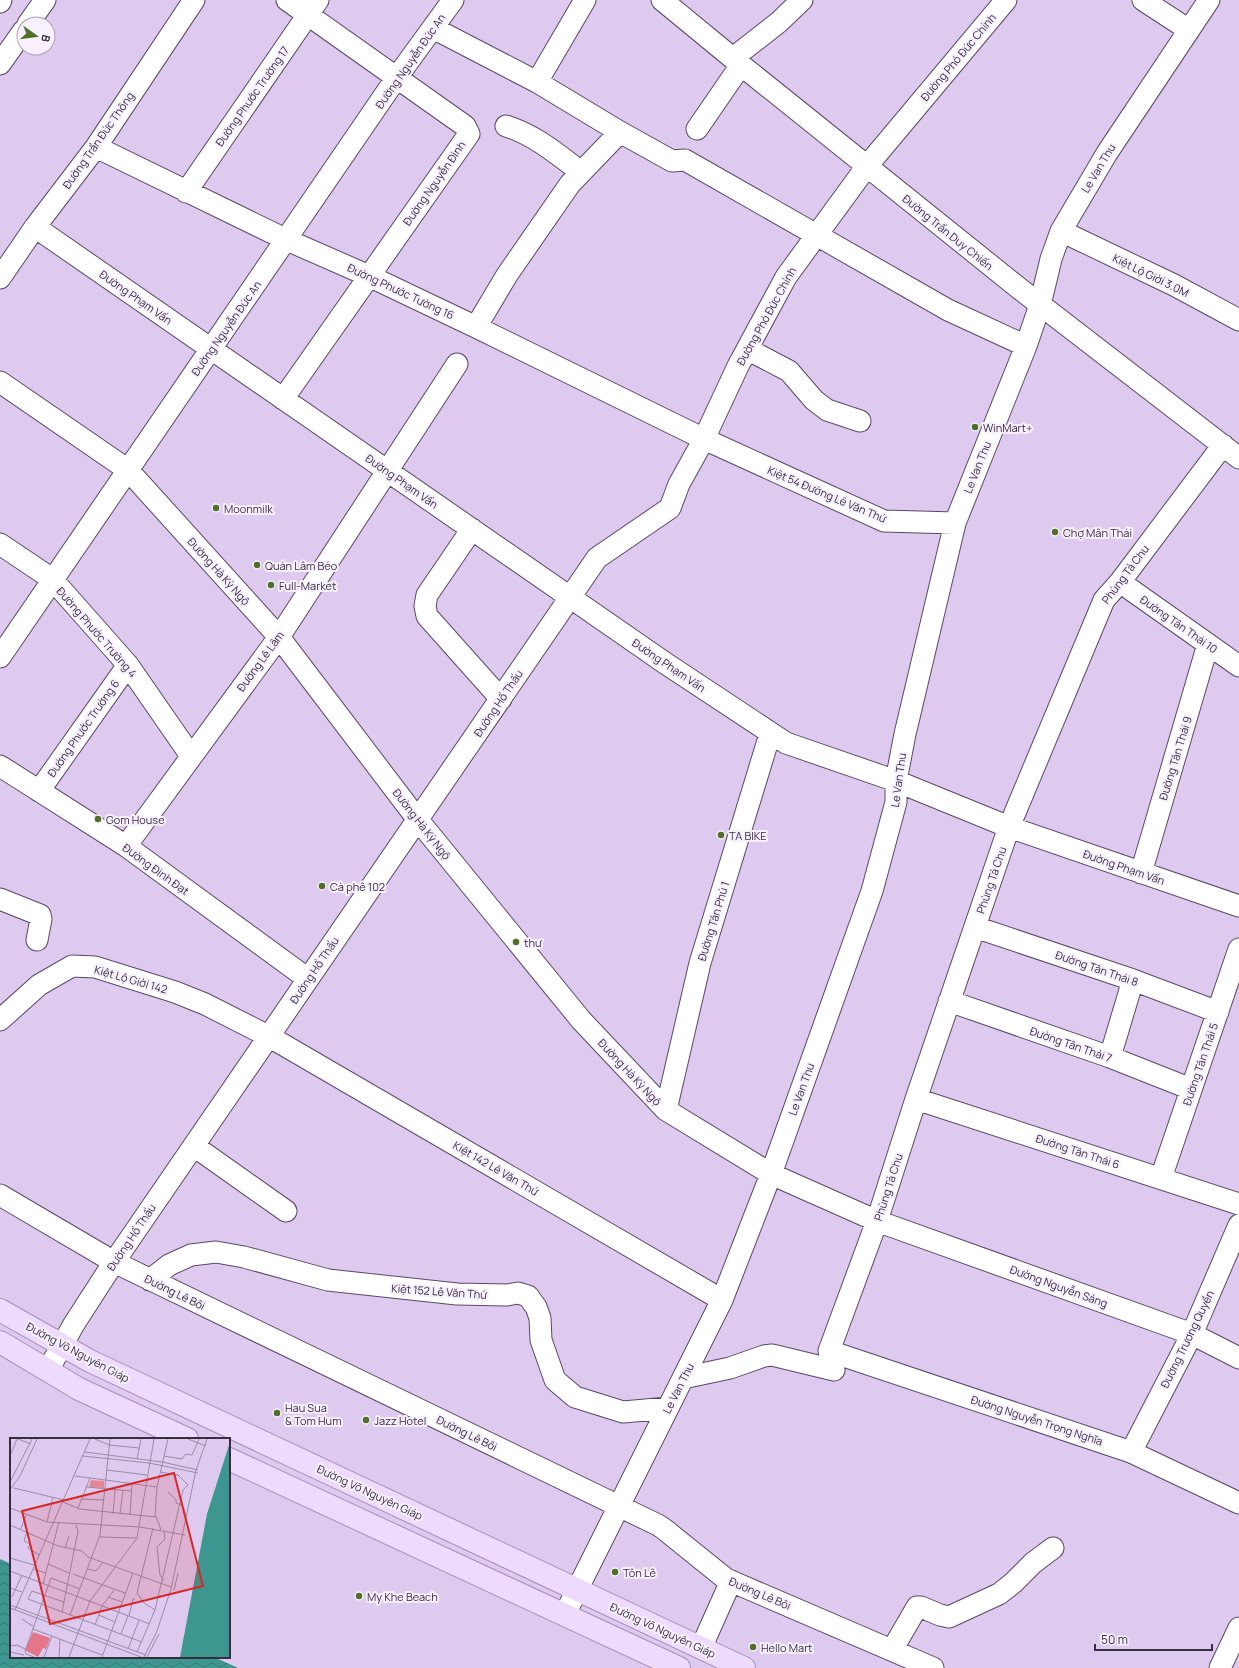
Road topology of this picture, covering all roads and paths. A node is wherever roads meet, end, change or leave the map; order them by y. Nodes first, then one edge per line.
1 (45, 0) edge
2 (194, 0) edge
3 (287, 0) edge
4 (453, 0) edge
5 (585, 0) edge
6 (662, 0) edge
7 (802, 0) edge
8 (1006, 0) edge
9 (1144, 0) edge
10 (1209, 0) edge
11 (313, 8) edge
12 (34, 16) edge
13 (433, 28) junction
14 (1189, 30) junction
15 (16, 41) edge
16 (737, 61) junction
17 (0, 64) edge
18 (397, 77) junction
19 (537, 82) junction
20 (506, 126) dead end
21 (697, 129) dead end
22 (620, 132) junction
23 (96, 147) junction
24 (866, 166) junction
25 (581, 172) junction
26 (186, 192) junction
27 (35, 227) junction
28 (1061, 232) junction
29 (816, 235) junction
30 (287, 240) junction
31 (369, 276) junction
32 (0, 278) edge
33 (1040, 305) junction
34 (1239, 320) edge
35 (476, 326) junction
36 (1026, 346) junction
37 (211, 349) junction
38 (747, 349) junction
39 (457, 364) dead end
40 (0, 382) edge
41 (283, 399) junction
42 (860, 421) dead end
43 (704, 439) junction
44 (1231, 451) edge
45 (128, 470) junction
46 (387, 470) junction
47 (955, 523) junction
48 (472, 529) junction
49 (0, 544) edge
50 (52, 579) junction
51 (1120, 582) junction
52 (570, 597) junction
53 (279, 636) junction
54 (1208, 644) junction
55 (0, 657) edge
56 (128, 665) junction
57 (1239, 666) edge
58 (501, 699) junction
59 (770, 734) junction
60 (191, 756) junction
61 (0, 766) edge
62 (896, 781) junction
63 (39, 791) junction
64 (418, 820) junction
65 (1009, 827) junction
66 (126, 846) junction
67 (1141, 873) junction
68 (0, 900) edge
69 (1239, 906) edge
70 (975, 927) junction
71 (37, 940) dead end
72 (1239, 949) edge
73 (308, 979) junction
74 (1133, 980) junction
75 (949, 1001) junction
76 (1218, 1012) junction
77 (0, 1020) edge
78 (270, 1037) junction
79 (1110, 1058) junction
80 (1191, 1089) junction
81 (916, 1099) junction
82 (666, 1110) junction
83 (194, 1146) junction
84 (771, 1174) junction
85 (1161, 1178) junction
86 (0, 1195) edge
87 (1239, 1204) edge
88 (286, 1211) dead end
89 (877, 1221) junction
90 (1239, 1225) edge
91 (114, 1262) junction
92 (150, 1280) junction
93 (722, 1300) junction
94 (0, 1310) edge
95 (1192, 1334) junction
96 (0, 1342) edge
97 (62, 1345) junction
98 (1239, 1358) edge
99 (831, 1360) junction
100 (48, 1370) junction
101 (683, 1378) junction
102 (668, 1408) junction
103 (185, 1438) edge
104 (1131, 1452) junction
105 (230, 1459) edge
106 (1239, 1503) edge
107 (620, 1506) junction
108 (1053, 1548) dead end
109 (731, 1581) junction
110 (577, 1590) junction
111 (565, 1614) junction
112 (1239, 1628) edge
113 (701, 1648) junction
114 (892, 1650) junction
115 (680, 1668) edge
116 (744, 1668) edge
117 (933, 1668) edge
118 (1220, 1668) edge

1 - 12 street
2 - 23 street, Đường Trần Đức Thông
3 - 11 street, Đường Nguyễn Đình
4 - 13 street, Đường Nguyễn Đức An
5 - 19 street
6 - 16 street, Đường Trần Duy Chiến
7 - 16 street
8 - 24 street, Đường Phó Đức Chính
9 - 14 street
10 - 14 street, Le Van Thu
11 - 18 street, Đường Nguyễn Đình
11 - 26 street, Đường Phước Trường 17
13 - 18 street, Đường Nguyễn Đức An
13 - 19 street
14 - 28 street, Le Van Thu
15 - 17 street
16 - 21 street
16 - 24 street, Đường Trần Duy Chiến
18 - 30 street, Đường Nguyễn Đức An
18 - 31 street, Đường Nguyễn Đình
19 - 22 street
20 - 25 street
22 - 25 street
22 - 29 street
23 - 26 street, Đường Phước Tường 16
23 - 27 street, Đường Trần Đức Thông
24 - 29 street, Đường Phó Đức Chính
24 - 33 street, Đường Trần Duy Chiến
25 - 35 street
26 - 30 street, Đường Phước Tường 16
27 - 32 street, Đường Trần Đức Thông
27 - 37 street, Đường Phạm Vấn
28 - 33 street, Le Van Thu
28 - 34 street, Kiệt Lộ Giời 3.0M
29 - 36 street
29 - 38 street, Đường Phó Đức Chính
30 - 31 street, Đường Phước Tường 16
30 - 37 street, Đường Nguyễn Đức An
31 - 35 street, Đường Phước Tường 16
31 - 41 street, Đường Nguyễn Đình
33 - 36 street, Le Van Thu
33 - 44 street, Đường Trần Duy Chiến
35 - 43 street, Đường Phước Tường 16
36 - 47 street, Le Van Thu
37 - 41 street, Đường Phạm Vấn
37 - 45 street, Đường Nguyễn Đức An
38 - 42 street
38 - 43 street, Đường Phó Đức Chính
39 - 46 street, Đường Lê Lâm
40 - 45 street, Đường Hà Kỳ Ngộ
41 - 46 street, Đường Phạm Vấn
43 - 47 street, Kiệt 54 Đường Lê Văn Thứ
43 - 52 street, Đường Phó Đức Chính
44 - 51 street, Phùng Tả Chu
45 - 50 street, Đường Nguyễn Đức An
45 - 53 street, Đường Hà Kỳ Ngộ
46 - 48 street, Đường Phạm Vấn
46 - 53 street, Đường Lê Lâm
47 - 62 street, Le Van Thu
48 - 52 street, Đường Phạm Vấn
48 - 58 street
49 - 50 street, Đường Phước Trường 4
50 - 55 street, Đường Nguyễn Đức An
50 - 56 street, Đường Phước Trường 4
51 - 54 street, Đường Tân Thái 10
51 - 65 street, Phùng Tả Chu
52 - 58 street, Đường Hồ Thấu
52 - 59 street, Đường Phạm Vấn
53 - 60 street, Đường Lê Lâm
53 - 64 street, Đường Hà Kỳ Ngộ
54 - 57 street, Đường Tân Thái 10
54 - 67 street, Đường Tân Thái 9
56 - 60 street, Đường Phước Trường 4
56 - 63 street, Đường Phước Trường 6
58 - 64 street, Đường Hồ Thấu
59 - 62 street, Đường Phạm Vấn
59 - 82 street, Đường Tân Phú 1
60 - 66 street, Đường Lê Lâm
61 - 63 street, Đường Đinh Đạt
62 - 65 street, Đường Phạm Vấn
62 - 84 street, Le Van Thu
63 - 66 street, Đường Đinh Đạt
64 - 73 street, Đường Hồ Thấu
64 - 82 street, Đường Hà Kỳ Ngộ
65 - 67 street, Đường Phạm Vấn
65 - 70 street, Phùng Tả Chu
66 - 73 street, Đường Đinh Đạt
67 - 69 street, Đường Phạm Vấn
68 - 71 street
70 - 74 street, Đường Tân Thái 8
70 - 75 street, Phùng Tả Chu
72 - 76 street, Đường Tân Thái 5
73 - 78 street, Đường Hồ Thấu
74 - 76 street, Đường Tân Thái 8
74 - 79 street
75 - 79 street, Đường Tân Thái 7
75 - 81 street, Phùng Tả Chu
76 - 80 street, Đường Tân Thái 5
77 - 78 street, Kiệt Lộ Giời 142
78 - 83 street, Đường Hồ Thấu
78 - 93 street, Kiệt 142 Lê Văn Thứ
79 - 80 street, Đường Tân Thái 7
80 - 85 street, Đường Tân Thái 5
81 - 85 street, Đường Tân Thái 6
81 - 89 street, Phùng Tả Chu
82 - 84 street, Đường Hà Kỳ Ngộ
83 - 88 street
83 - 91 street, Đường Hồ Thấu
84 - 89 street, Đường Hà Kỳ Ngộ
84 - 93 street, Le Van Thu
85 - 87 street, Đường Tân Thái 6
86 - 91 street, Đường Lê Bôi
89 - 95 street, Đường Nguyễn Sáng
89 - 99 street, Phùng Tả Chu
90 - 95 street, Đường Trương Quyền
91 - 92 street, Đường Lê Bôi
91 - 97 street, Đường Hồ Thấu
92 - 102 street, Kiệt 152 Lê Văn Thứ
92 - 107 street, Đường Lê Bôi
93 - 101 street, Le Van Thu
94 - 97 main road, Đường Võ Nguyên Giáp
95 - 98 street, Đường Nguyễn Sáng
95 - 104 street, Đường Trương Quyền
96 - 100 main road
97 - 100 street, Đường Hồ Thấu
97 - 110 main road, Đường Võ Nguyên Giáp
99 - 101 street, Đường Nguyễn Trọng Nghĩa
99 - 104 street, Đường Nguyễn Trọng Nghĩa
100 - 103 main road
101 - 102 street, Le Van Thu
102 - 107 street, Le Van Thu
104 - 106 street, Đường Nguyễn Trọng Nghĩa
105 - 111 main road
107 - 109 street, Đường Lê Bôi
107 - 110 street, Le Van Thu
108 - 114 street
109 - 113 street
109 - 114 street, Đường Lê Bôi
110 - 111 street, Le Van Thu
110 - 113 main road, Đường Võ Nguyên Giáp
111 - 115 main road
112 - 118 street
113 - 116 main road, Đường Võ Nguyên Giáp
114 - 117 street, Đường Lê Bôi

